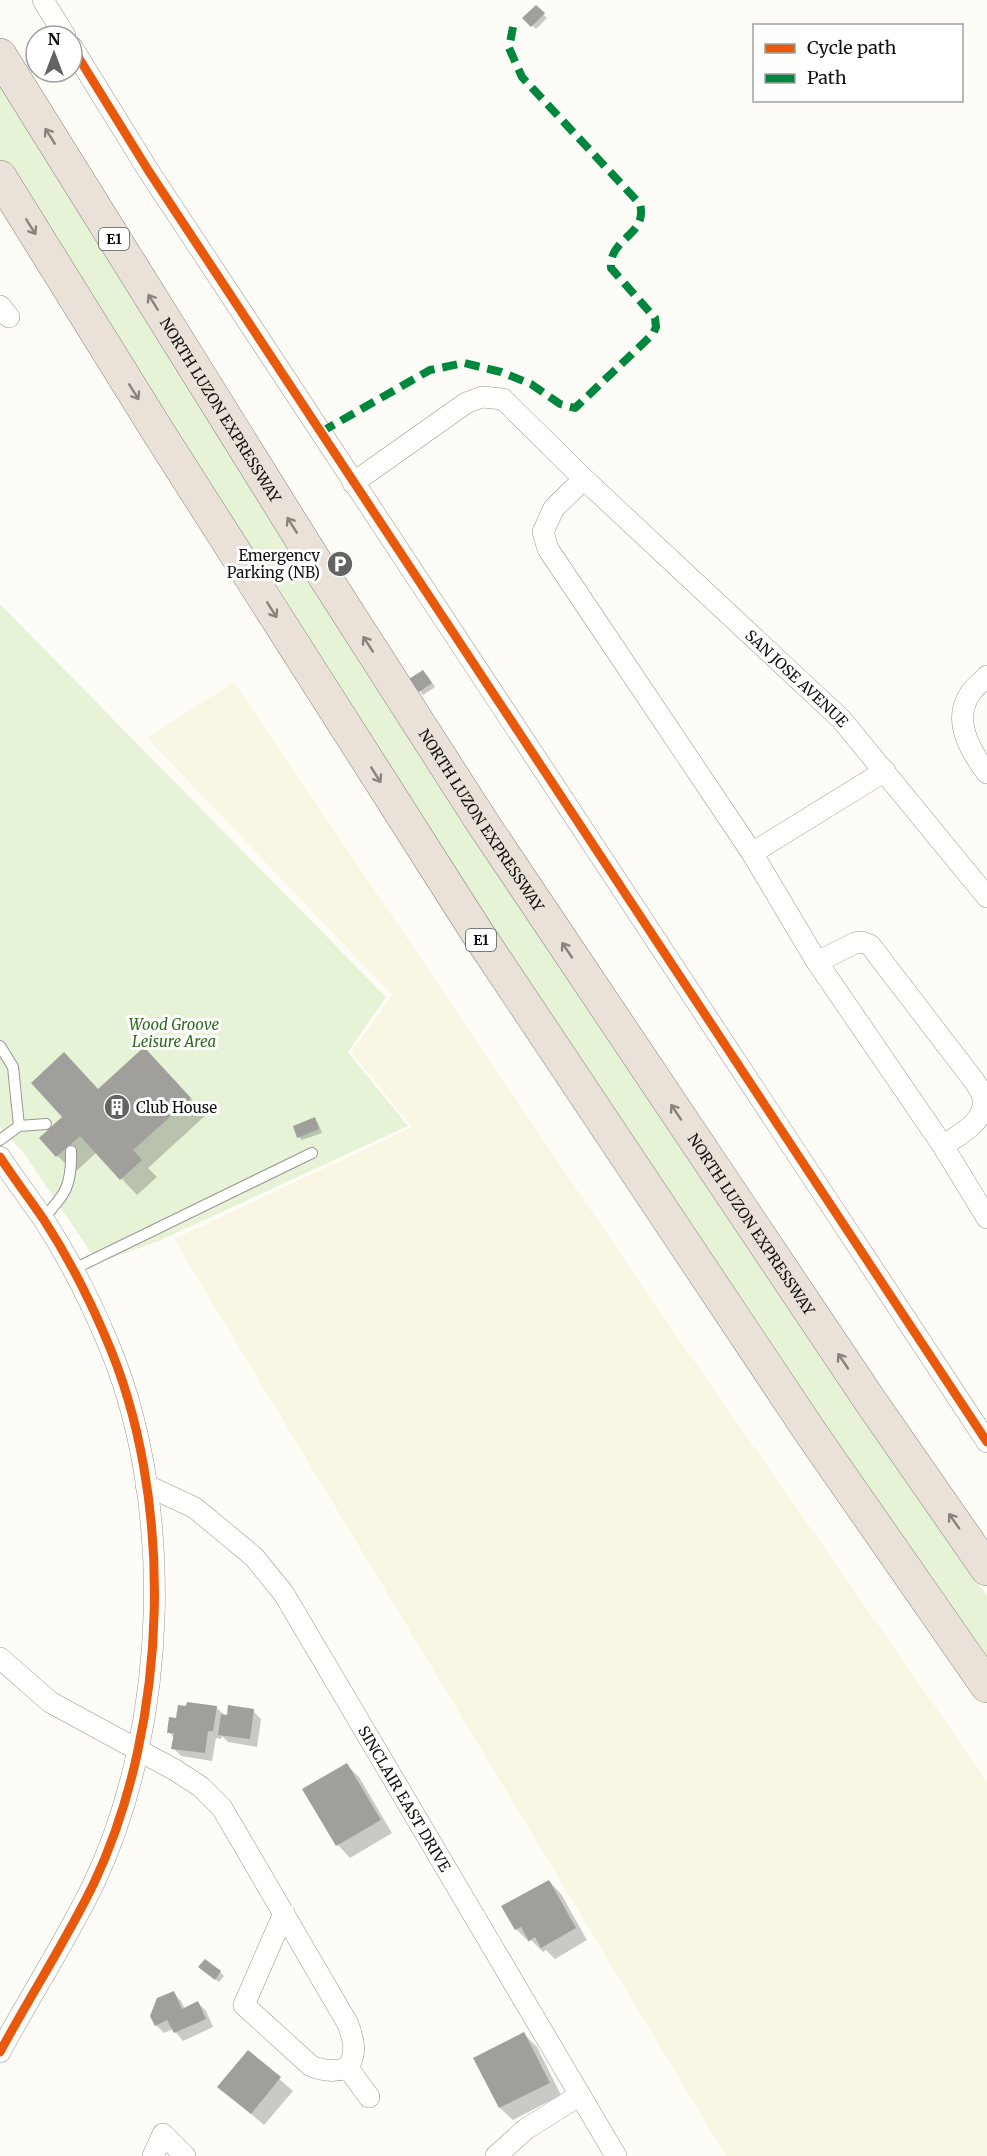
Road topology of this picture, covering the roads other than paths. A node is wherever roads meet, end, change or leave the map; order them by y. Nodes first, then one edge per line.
1 (43, 0) edge
2 (58, 24) edge
3 (0, 55) edge
4 (84, 66) edge
5 (0, 177) edge
6 (584, 479) junction
7 (353, 483) junction
8 (987, 676) edge
9 (885, 771) junction
10 (987, 773) edge
11 (752, 853) junction
12 (987, 897) edge
13 (818, 962) junction
14 (0, 1046) edge
15 (46, 1124) dead end
16 (19, 1126) junction
17 (0, 1140) edge
18 (943, 1146) junction
19 (71, 1151) dead end
20 (312, 1153) dead end
21 (0, 1157) edge
22 (43, 1218) junction
23 (987, 1218) edge
24 (74, 1269) junction
25 (984, 1432) edge
26 (146, 1485) junction
27 (987, 1569) edge
28 (0, 1658) edge
29 (987, 1686) edge
30 (139, 1749) junction
31 (284, 1913) junction
32 (0, 2052) edge
33 (348, 2068) junction
34 (580, 2095) junction
35 (369, 2097) dead end
36 (153, 2156) edge
37 (185, 2156) edge
38 (496, 2156) edge
39 (616, 2156) edge

1 - 2 street
27 -> 3 highway, NORTH LUZON EXPRESSWAY / E1
4 - 7 street
5 -> 29 highway, E1
6 - 7 street, SAN JOSE AVENUE
6 - 9 street, SAN JOSE AVENUE
6 - 11 street
7 - 25 street
8 - 10 street
9 - 11 street
9 - 12 street, SAN JOSE AVENUE
11 - 13 street
13 - 18 street
13 - 18 street
14 - 16 lane
15 - 16 lane
16 - 17 lane
18 - 23 street
19 - 22 lane
20 - 24 lane
21 - 22 street
22 - 24 street
24 - 26 street
26 - 30 street
26 - 34 street, SINCLAIR EAST DRIVE
28 - 30 street
30 - 31 street
30 - 32 street
31 - 33 street
31 - 33 street
33 - 35 street
34 - 38 street
34 - 39 street, SINCLAIR EAST DRIVE
36 - 37 street

